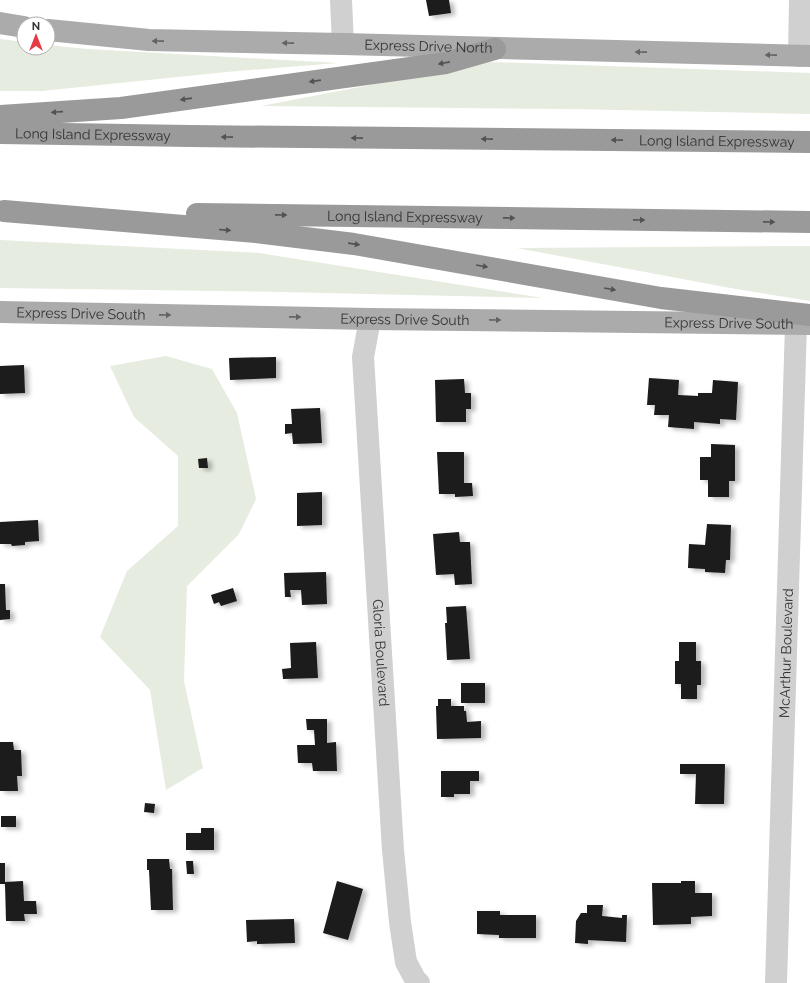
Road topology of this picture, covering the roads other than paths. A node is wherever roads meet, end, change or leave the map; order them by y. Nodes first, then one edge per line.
1 (341, 0) edge
2 (800, 0) edge
3 (0, 23) edge
4 (16, 26) edge
5 (56, 31) edge
6 (344, 44) junction
7 (495, 49) junction
8 (804, 56) edge
9 (0, 116) edge
10 (0, 133) edge
11 (810, 142) edge
12 (2, 211) edge
13 (810, 222) edge
14 (0, 312) edge
15 (370, 319) junction
16 (805, 321) edge
17 (419, 983) edge
18 (776, 983) edge

1 - 6 street
2 - 8 street
3 - 4 main road
6 -> 5 main road, Express Drive North
6 - 7 main road, Express Drive North
8 -> 7 main road, Express Drive North
7 -> 9 highway
11 -> 10 highway, Long Island Expressway
12 -> 13 highway, Long Island Expressway
12 -> 16 highway
14 -> 15 main road, Express Drive South
15 -> 16 main road, Express Drive South
15 - 17 street, Gloria Boulevard
16 - 18 street, McArthur Boulevard

